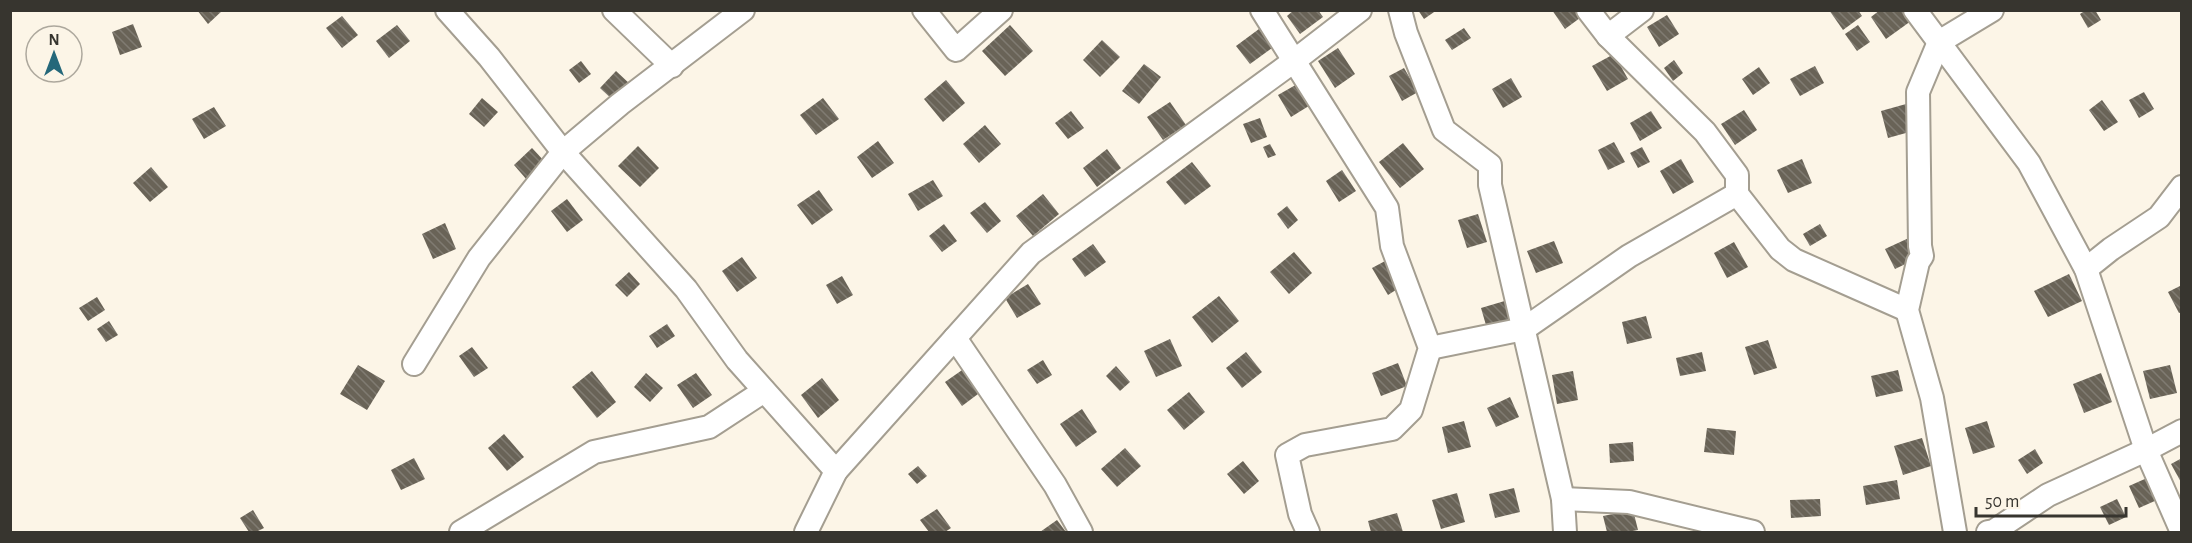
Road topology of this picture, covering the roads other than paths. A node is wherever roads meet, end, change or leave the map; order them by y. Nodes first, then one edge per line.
1 (447, 10) edge
2 (614, 10) edge
3 (743, 10) edge
4 (924, 10) edge
5 (1001, 10) edge
6 (1262, 10) edge
7 (1360, 10) edge
8 (1400, 10) edge
9 (1588, 10) edge
10 (1642, 10) edge
11 (1915, 10) edge
12 (1992, 10) edge
13 (1608, 36) junction
14 (1938, 42) junction
15 (1294, 61) junction
16 (672, 66) junction
17 (562, 152) junction
18 (2181, 187) edge
19 (1737, 194) junction
20 (2086, 269) junction
21 (1907, 310) junction
22 (1524, 329) junction
23 (955, 338) junction
24 (1430, 348) junction
25 (414, 364) dead end
26 (764, 391) junction
27 (2181, 431) edge
28 (2146, 450) junction
29 (836, 471) junction
30 (1563, 498) junction
31 (461, 532) edge
32 (806, 532) edge
33 (1082, 532) edge
34 (1308, 532) edge
35 (1565, 532) edge
36 (1753, 532) edge
37 (1955, 532) edge
38 (1988, 532) edge
39 (2181, 532) edge

1 - 17 street
2 - 16 street
3 - 16 street
4 - 5 street
6 - 15 street
7 - 15 street
8 - 22 street
9 - 13 street
10 - 13 street
11 - 14 street
12 - 14 street
13 - 19 street
14 - 20 street
14 - 21 street
15 - 23 street
15 - 24 street
16 - 17 street
17 - 25 street
17 - 26 street
18 - 20 street
19 - 21 street
19 - 22 street
20 - 28 street
21 - 37 street
22 - 24 street
22 - 30 street
23 - 29 street
23 - 33 street
24 - 34 street
26 - 29 street
26 - 31 street
27 - 28 street
28 - 38 street
28 - 39 street
29 - 32 street
30 - 35 street
30 - 36 street

